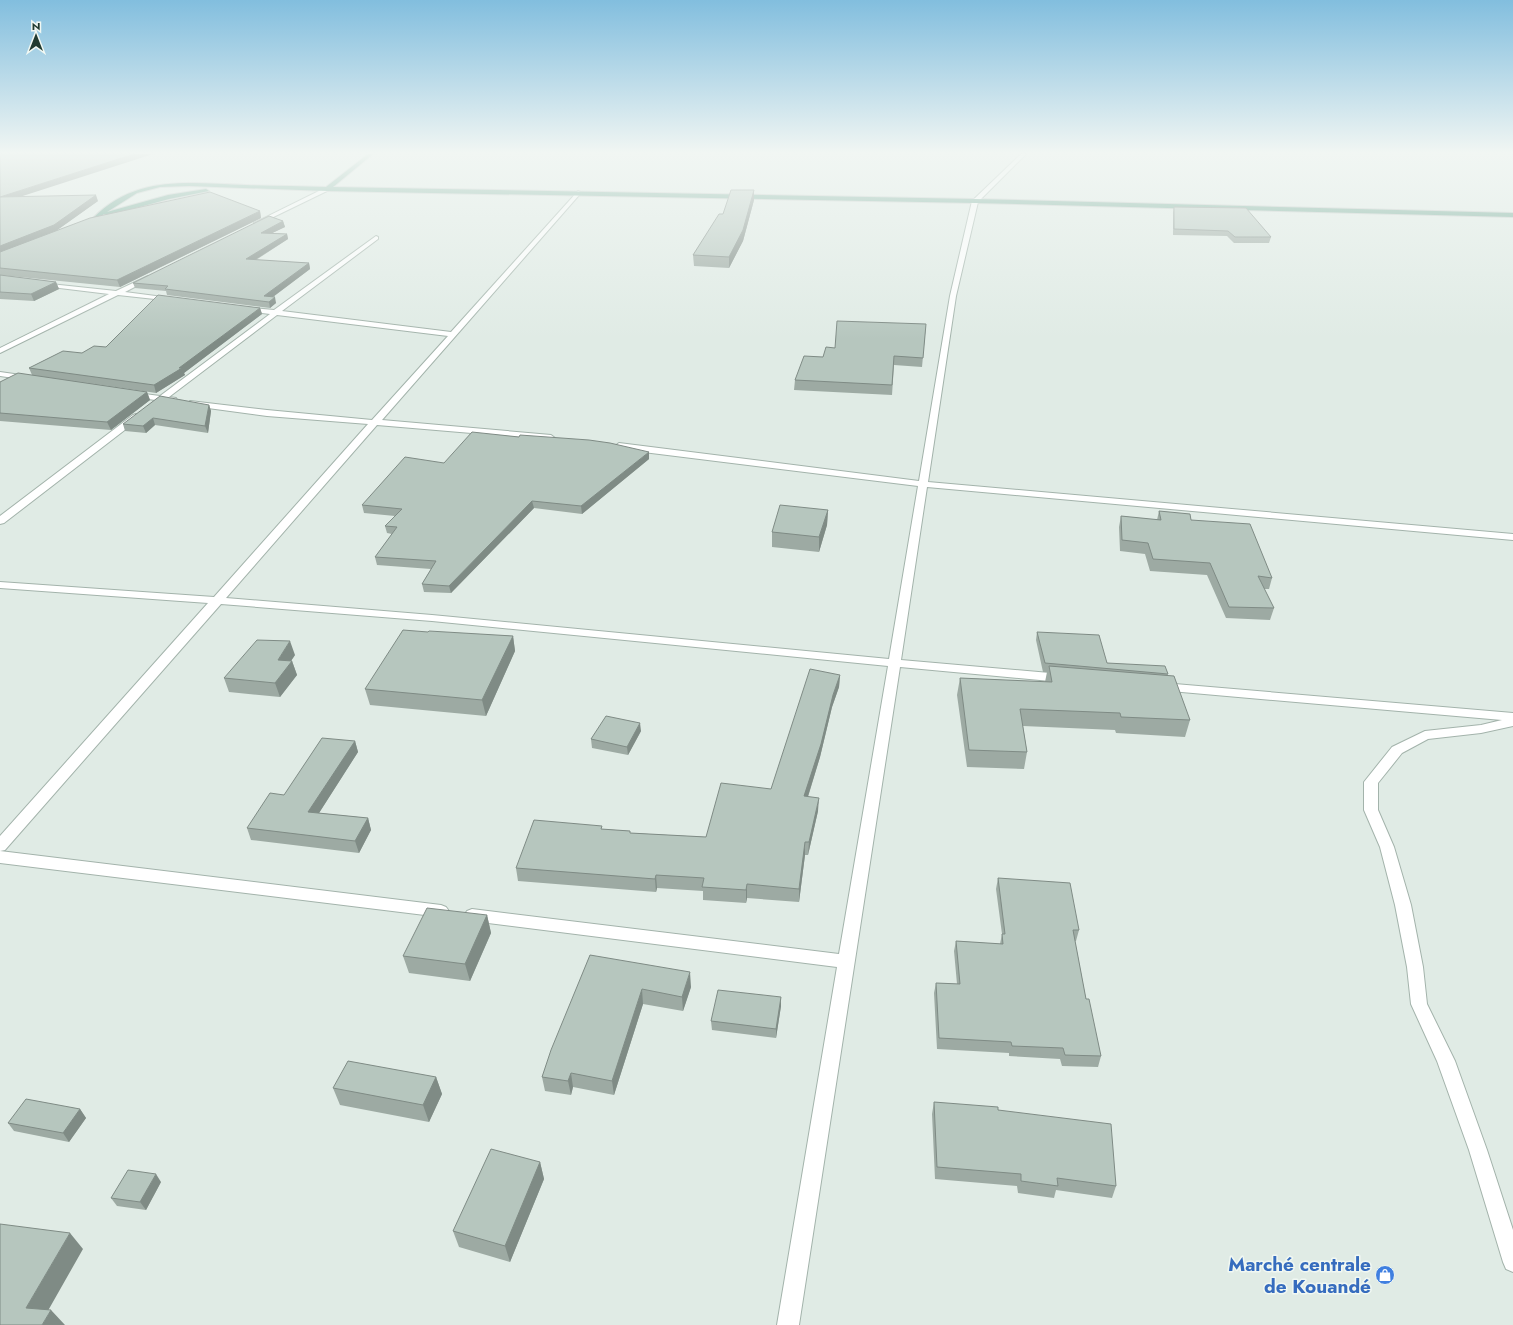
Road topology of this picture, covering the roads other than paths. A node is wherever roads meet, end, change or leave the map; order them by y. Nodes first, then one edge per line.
1 (99, 216) edge
2 (103, 216) edge
3 (272, 216) edge
4 (559, 216) edge
5 (972, 216) edge
6 (96, 218) junction
7 (88, 221) edge
8 (250, 227) edge
9 (376, 238) dead end
10 (151, 276) edge
11 (39, 283) edge
12 (116, 294) junction
13 (180, 301) edge
14 (235, 308) edge
15 (275, 313) junction
16 (453, 334) junction
17 (0, 351) edge
18 (0, 374) edge
19 (39, 380) edge
20 (123, 392) edge
21 (161, 398) junction
22 (376, 422) junction
23 (558, 439) edge
24 (606, 445) edge
25 (923, 484) junction
26 (0, 521) edge
27 (1513, 537) edge
28 (0, 585) edge
29 (218, 600) junction
30 (895, 664) junction
31 (1069, 679) edge
32 (1148, 685) edge
33 (1513, 717) edge
34 (1513, 722) edge
35 (0, 846) edge
36 (0, 857) edge
37 (847, 962) junction
38 (1513, 1262) edge
39 (788, 1325) edge

1 - 6 main road
2 - 6 main road
3 - 8 street
4 - 16 street
5 - 25 street
6 - 7 main road
9 - 15 street
10 - 12 street
11 - 12 street
12 - 13 street
12 - 17 street
14 - 15 street
15 - 16 street
15 - 21 street
16 - 22 street
18 - 19 street
20 - 21 street
21 - 22 street
21 - 26 street
22 - 23 street
22 - 29 street
24 - 25 street
25 - 27 street
25 - 30 street
28 - 29 street
29 - 30 street
29 - 35 street
30 - 31 street
30 - 37 street
32 - 33 street
34 - 38 street
36 - 37 street
37 - 39 street

